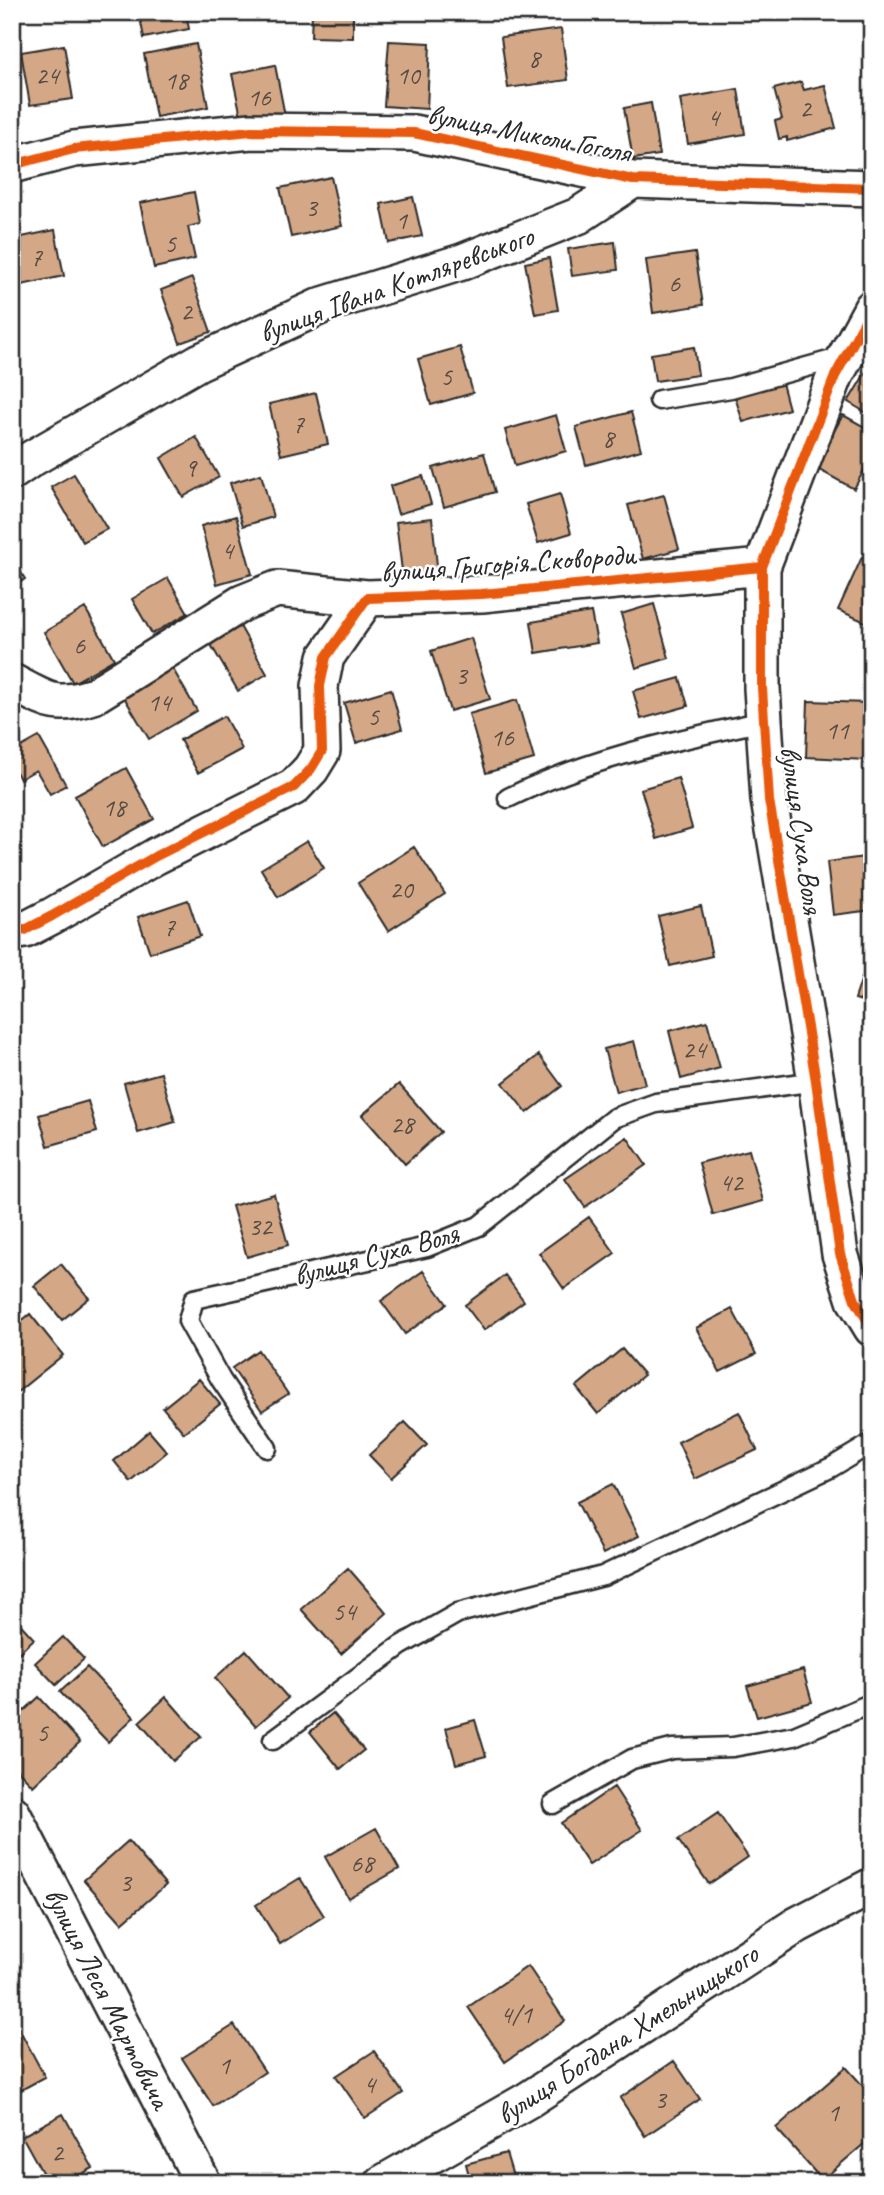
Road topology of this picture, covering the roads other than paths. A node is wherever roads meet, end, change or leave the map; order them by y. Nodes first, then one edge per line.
1 (12, 165) edge
2 (633, 180) junction
3 (872, 188) edge
4 (872, 308) edge
5 (846, 356) junction
6 (659, 400) dead end
7 (12, 472) edge
8 (762, 567) junction
9 (367, 597) junction
10 (12, 682) edge
11 (764, 721) junction
12 (508, 798) dead end
13 (12, 932) edge
14 (816, 1081) junction
15 (872, 1328) edge
16 (872, 1443) edge
17 (267, 1448) dead end
18 (872, 1703) edge
19 (273, 1740) dead end
20 (553, 1804) dead end
21 (12, 1813) edge
22 (872, 1886) edge
23 (203, 2183) edge
24 (383, 2183) edge

1 - 2 street, вулиця Миколи Гоголя
2 - 3 street, вулиця Миколи Гоголя
2 - 7 street, вулиця Івана Котляревського
4 - 5 street, вулиця Суха Воля
5 - 6 lane
5 - 8 street, вулиця Суха Воля
8 - 9 street, вулиця Григорія Сковороди
8 - 11 street, вулиця Суха Воля
9 - 10 street, вулиця Григорія Сковороди
9 - 13 street, вулиця Григорія Сковороди
11 - 12 lane
11 - 14 street, вулиця Суха Воля
14 - 15 street, вулиця Суха Воля
14 - 17 lane, вулиця Суха Воля
16 - 19 lane
18 - 20 lane
21 - 23 street, вулиця Леся Мартовича
22 - 24 street, вулиця Богдана Хмельницького

